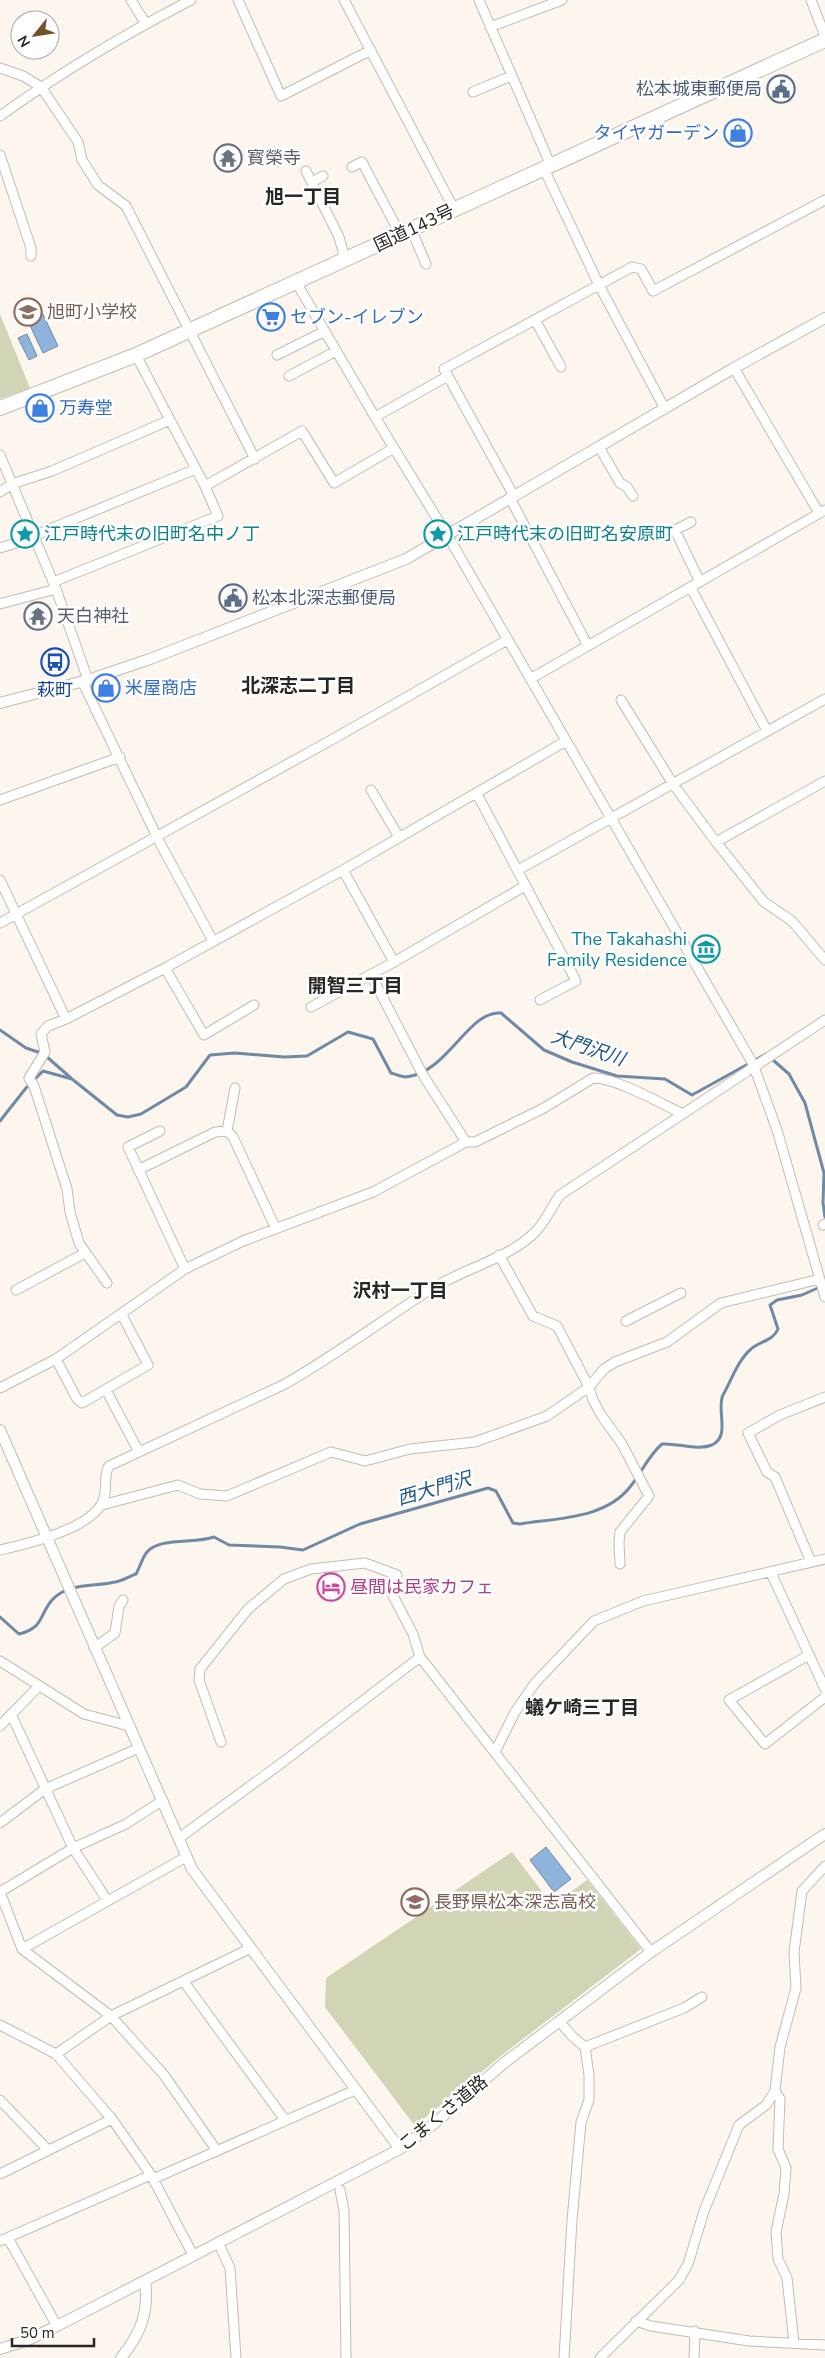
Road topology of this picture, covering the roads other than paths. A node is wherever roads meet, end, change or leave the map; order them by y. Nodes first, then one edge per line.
1 (131, 0) edge
2 (190, 0) edge
3 (238, 0) edge
4 (344, 0) edge
5 (479, 0) edge
6 (562, 0) edge
7 (811, 0) edge
8 (146, 24) junction
9 (490, 27) junction
10 (825, 36) edge
11 (825, 40) edge
12 (371, 50) junction
13 (0, 68) edge
14 (512, 76) junction
15 (41, 87) junction
16 (472, 92) dead end
17 (0, 116) edge
18 (0, 156) edge
19 (352, 167) dead end
20 (547, 168) junction
21 (306, 171) dead end
22 (324, 176) dead end
23 (312, 182) junction
24 (825, 200) edge
25 (454, 209) junction
26 (406, 232) junction
27 (31, 256) dead end
28 (345, 259) junction
29 (426, 264) dead end
30 (296, 282) junction
31 (599, 285) junction
32 (825, 318) edge
33 (536, 320) junction
34 (189, 331) junction
35 (325, 331) junction
36 (336, 351) junction
37 (136, 355) junction
38 (277, 355) dead end
39 (561, 367) dead end
40 (734, 368) junction
41 (290, 376) dead end
42 (448, 376) junction
43 (0, 408) edge
44 (665, 409) junction
45 (374, 417) junction
46 (170, 420) junction
47 (599, 447) junction
48 (394, 448) junction
49 (0, 455) edge
50 (256, 459) junction
51 (196, 469) junction
52 (12, 484) junction
53 (205, 486) junction
54 (0, 492) edge
55 (632, 496) dead end
56 (512, 497) junction
57 (822, 511) edge
58 (691, 522) dead end
59 (33, 534) junction
60 (447, 536) junction
61 (0, 548) edge
62 (700, 582) junction
63 (54, 586) junction
64 (691, 588) junction
65 (0, 604) edge
66 (507, 640) junction
67 (588, 646) junction
68 (530, 679) junction
69 (85, 681) junction
70 (825, 699) edge
71 (621, 700) dead end
72 (0, 703) edge
73 (767, 732) junction
74 (566, 741) junction
75 (120, 757) junction
76 (825, 781) edge
77 (672, 784) junction
78 (371, 790) dead end
79 (477, 794) junction
80 (0, 800) edge
81 (610, 818) junction
82 (158, 837) junction
83 (399, 838) junction
84 (716, 842) junction
85 (343, 870) junction
86 (518, 870) junction
87 (0, 880) edge
88 (525, 886) junction
89 (17, 915) junction
90 (0, 923) edge
91 (213, 941) junction
92 (825, 960) edge
93 (394, 962) junction
94 (165, 968) junction
95 (371, 975) junction
96 (540, 1000) dead end
97 (254, 1006) dead end
98 (311, 1006) dead end
99 (66, 1018) junction
100 (825, 1020) edge
101 (753, 1063) junction
102 (235, 1088) dead end
103 (681, 1113) junction
104 (160, 1131) dead end
105 (228, 1131) junction
106 (466, 1142) junction
107 (138, 1170) junction
108 (276, 1229) junction
109 (85, 1252) junction
110 (499, 1255) junction
111 (186, 1269) junction
112 (107, 1283) dead end
113 (821, 1283) junction
114 (16, 1290) dead end
115 (681, 1293) dead end
116 (825, 1298) edge
117 (122, 1314) junction
118 (626, 1321) dead end
119 (56, 1359) junction
120 (589, 1386) junction
121 (0, 1388) edge
122 (106, 1390) junction
123 (825, 1397) edge
124 (0, 1430) edge
125 (138, 1452) junction
126 (102, 1505) junction
127 (46, 1539) junction
128 (0, 1550) edge
129 (825, 1559) edge
130 (811, 1562) junction
131 (620, 1564) dead end
132 (771, 1573) junction
133 (124, 1600) dead end
134 (94, 1648) junction
135 (809, 1655) junction
136 (420, 1657) junction
137 (0, 1661) edge
138 (38, 1687) junction
139 (825, 1688) edge
140 (825, 1698) edge
141 (12, 1714) junction
142 (0, 1726) edge
143 (129, 1726) junction
144 (221, 1742) dead end
145 (139, 1748) junction
146 (495, 1752) junction
147 (45, 1789) junction
148 (163, 1800) junction
149 (0, 1823) edge
150 (825, 1834) edge
151 (179, 1838) junction
152 (72, 1848) junction
153 (186, 1857) junction
154 (825, 1866) edge
155 (0, 1892) edge
156 (107, 1900) junction
157 (251, 1948) junction
158 (22, 1949) junction
159 (651, 1952) junction
160 (184, 1982) junction
161 (702, 1997) dead end
162 (111, 2016) junction
163 (558, 2021) junction
164 (0, 2025) edge
165 (585, 2047) junction
166 (56, 2054) junction
167 (355, 2090) junction
168 (775, 2091) junction
169 (0, 2101) edge
170 (112, 2119) junction
171 (285, 2120) junction
172 (400, 2148) junction
173 (48, 2150) junction
174 (217, 2151) junction
175 (0, 2174) edge
176 (152, 2177) junction
177 (340, 2190) dead end
178 (4, 2240) edge
179 (218, 2242) junction
180 (193, 2255) junction
181 (145, 2281) junction
182 (636, 2321) junction
183 (57, 2326) junction
184 (695, 2331) junction
185 (794, 2343) junction
186 (825, 2346) edge
187 (0, 2349) edge
188 (121, 2358) edge
189 (236, 2358) edge
190 (346, 2358) edge
191 (564, 2358) edge
192 (600, 2358) edge
193 (694, 2358) edge

1 - 8 street
2 - 8 street
3 - 12 street
4 - 12 street
5 - 9 street
6 - 9 street
7 - 10 street
8 - 15 street
9 - 14 street
11 - 20 highway, 国道143号
12 - 25 street
13 - 15 street
14 - 16 street
14 - 20 street
15 - 17 street
15 - 34 street
18 - 27 street
19 - 26 street
20 - 25 highway, 国道143号
20 - 31 street
21 - 23 street
22 - 23 street
23 - 28 street
24 - 31 street
25 - 26 highway, 国道143号
26 - 28 highway, 国道143号
26 - 29 street
28 - 30 highway, 国道143号
30 - 34 highway, 国道143号
30 - 35 street
31 - 33 street
31 - 44 street
32 - 40 street
33 - 39 street
33 - 42 street
34 - 37 highway, 国道143号
34 - 50 street
35 - 36 street
35 - 38 street
36 - 41 street
36 - 45 street
37 - 43 highway, 国道143号
37 - 46 street
40 - 44 street
40 - 57 street
42 - 45 street
42 - 56 street
44 - 47 street
45 - 48 street
46 - 51 street
46 - 52 street
47 - 55 street
47 - 56 street
48 - 50 street
48 - 60 street
49 - 52 street
50 - 53 street
51 - 53 street
51 - 59 street
52 - 54 street
52 - 59 street
53 - 63 street
56 - 60 street
56 - 67 street
57 - 62 street
58 - 62 street
59 - 61 street
59 - 63 street
60 - 66 street
60 - 69 street
62 - 64 street
63 - 65 street
63 - 69 street
64 - 67 street
64 - 73 street
66 - 68 street
66 - 82 street
67 - 68 street
68 - 74 street
69 - 72 street
69 - 75 street
70 - 73 street
71 - 77 street
73 - 77 street
74 - 79 street
74 - 81 street
75 - 80 street
75 - 82 street
76 - 84 street
77 - 81 street
77 - 84 street
78 - 83 street
79 - 83 street
79 - 86 street
81 - 86 street
81 - 101 street
82 - 89 street
82 - 91 street
83 - 85 street
84 - 92 street
85 - 91 street
85 - 93 street
86 - 88 street
87 - 89 street
88 - 93 street
88 - 96 street
89 - 90 street
89 - 99 street
91 - 94 street
93 - 95 street
94 - 97 street
94 - 99 street
95 - 98 street
95 - 106 street
99 - 109 street
100 - 101 street
101 - 103 street
101 - 113 street
102 - 105 street
103 - 106 street
103 - 110 street
104 - 107 street
105 - 107 street
105 - 108 street
106 - 108 street
107 - 111 street
108 - 111 street
109 - 112 street
109 - 114 street
110 - 120 street
110 - 125 street
111 - 117 street
113 - 116 street
113 - 120 street
115 - 118 street
117 - 119 street
117 - 122 street
119 - 121 street
119 - 122 street
120 - 126 street
120 - 131 street
122 - 125 street
123 - 130 street
124 - 127 street
125 - 126 street
126 - 127 street
127 - 128 street
127 - 134 street
129 - 130 street
130 - 132 street
132 - 135 street
132 - 146 street
133 - 134 street
134 - 143 street
135 - 139 street
135 - 140 street
136 - 144 street
136 - 146 street
136 - 151 street
137 - 138 street
138 - 141 street
138 - 143 street
141 - 142 street
141 - 147 street
143 - 145 street
145 - 147 street
145 - 148 street
146 - 159 street
147 - 149 street
147 - 152 street
148 - 151 street
148 - 152 street
150 - 159 street, こまくさ道路
151 - 153 street
152 - 155 street
152 - 156 street
153 - 156 street
153 - 157 street
154 - 168 street
155 - 158 street
156 - 158 street
157 - 160 street
157 - 167 street
158 - 162 street
159 - 163 street, こまくさ道路
160 - 162 street
160 - 171 street
161 - 165 street
162 - 166 street
162 - 174 street
163 - 165 street
163 - 172 street, こまくさ道路
164 - 166 street
165 - 191 street
166 - 170 street
167 - 171 street
167 - 172 street
168 - 182 street
168 - 185 street
169 - 173 street
170 - 173 street
170 - 176 street
171 - 174 street
172 - 179 street, こまくさ道路
173 - 175 street
174 - 176 street
176 - 178 street
176 - 180 street
177 - 190 street
178 - 183 street
179 - 180 street, こまくさ道路
179 - 189 street
180 - 181 street, こまくさ道路
181 - 183 street, こまくさ道路
181 - 188 street
182 - 184 street
182 - 192 street
183 - 187 street, こまくさ道路
184 - 185 street
184 - 193 street
185 - 186 street

